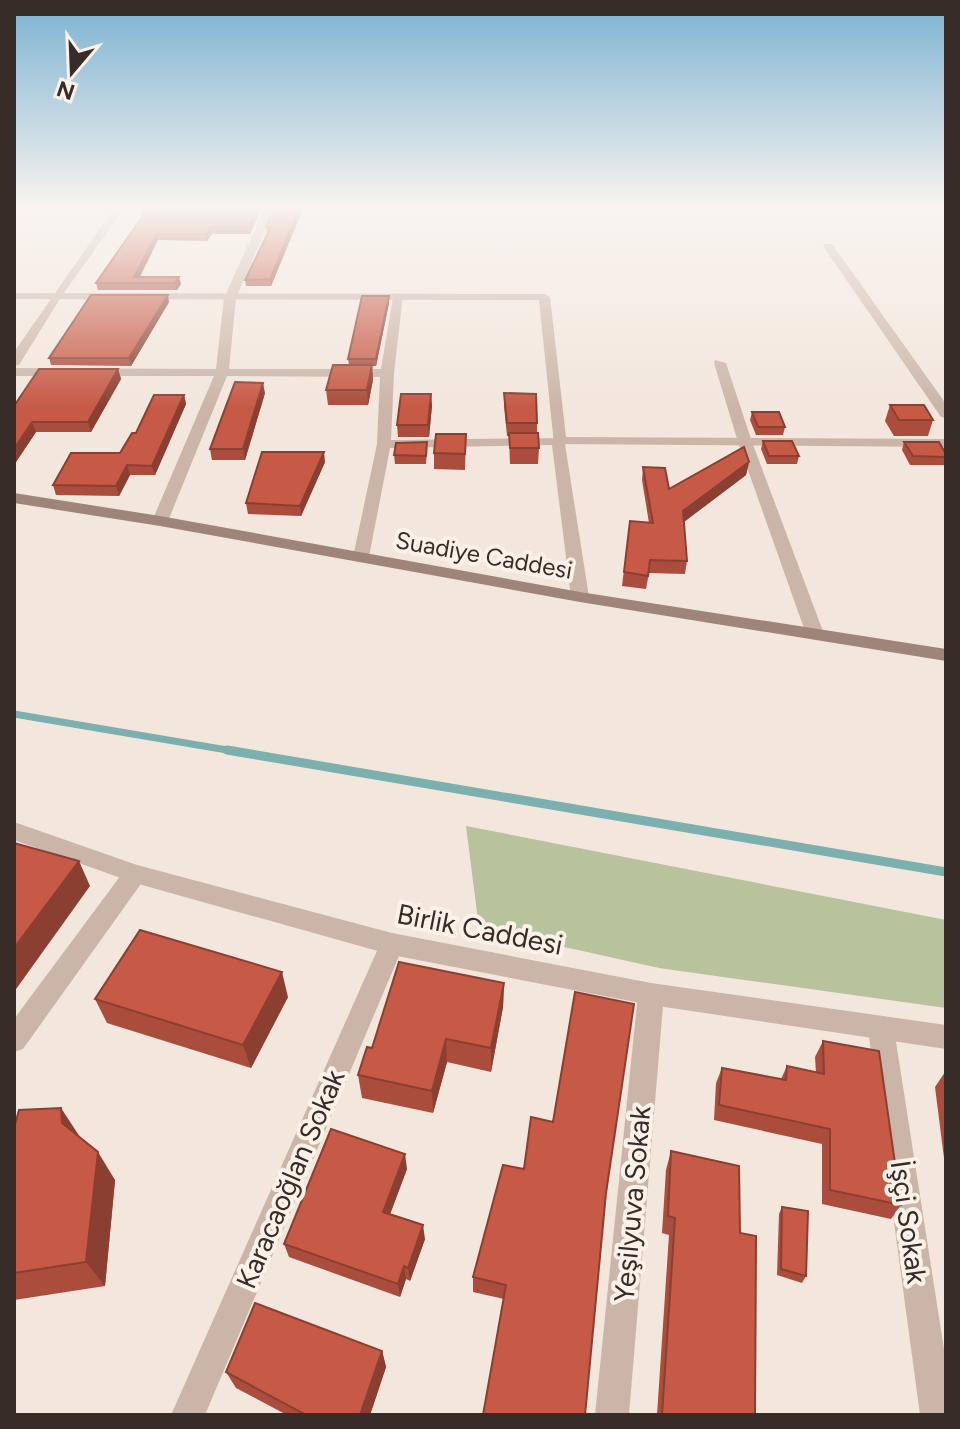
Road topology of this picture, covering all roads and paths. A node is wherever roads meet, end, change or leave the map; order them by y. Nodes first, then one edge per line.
1 (72, 274) edge
2 (241, 274) edge
3 (847, 274) edge
4 (14, 296) edge
5 (56, 296) junction
6 (399, 297) junction
7 (230, 298) junction
8 (14, 362) edge
9 (720, 363) dead end
10 (14, 372) edge
11 (222, 373) junction
12 (387, 373) junction
13 (946, 414) edge
14 (559, 441) junction
15 (745, 442) junction
16 (946, 443) edge
17 (384, 444) junction
18 (14, 498) edge
19 (160, 521) junction
20 (361, 557) junction
21 (580, 597) junction
22 (815, 634) junction
23 (946, 655) edge
24 (14, 831) edge
25 (135, 874) junction
26 (392, 944) junction
27 (651, 994) junction
28 (881, 1029) junction
29 (946, 1037) edge
30 (14, 1040) edge
31 (188, 1415) edge
32 (612, 1415) edge
33 (937, 1415) edge

1 - 5 street
2 - 7 street
3 - 13 street
4 - 5 street
5 - 7 street
5 - 8 street
6 - 7 street
6 - 12 street
6 - 14 street
7 - 11 street
9 - 15 street
10 - 11 street
11 - 12 street
11 - 19 street
12 - 17 street
14 - 15 street
14 - 17 street
14 - 21 street
15 - 16 street
15 - 22 street
17 - 20 street
18 - 19 main road, Suadiye Caddesi
19 - 20 main road, Suadiye Caddesi
20 - 21 main road, Suadiye Caddesi
21 - 22 main road, Suadiye Caddesi
22 - 23 main road, Suadiye Caddesi
24 - 25 street, Birlik Caddesi
25 - 26 street, Birlik Caddesi
25 - 30 street
26 - 27 street, Birlik Caddesi
26 - 31 street, Karacaoğlan Sokak
27 - 28 street, Birlik Caddesi
27 - 32 street, Yeşilyuva Sokak
28 - 29 street, Birlik Caddesi
28 - 33 street, İşçi Sokak

